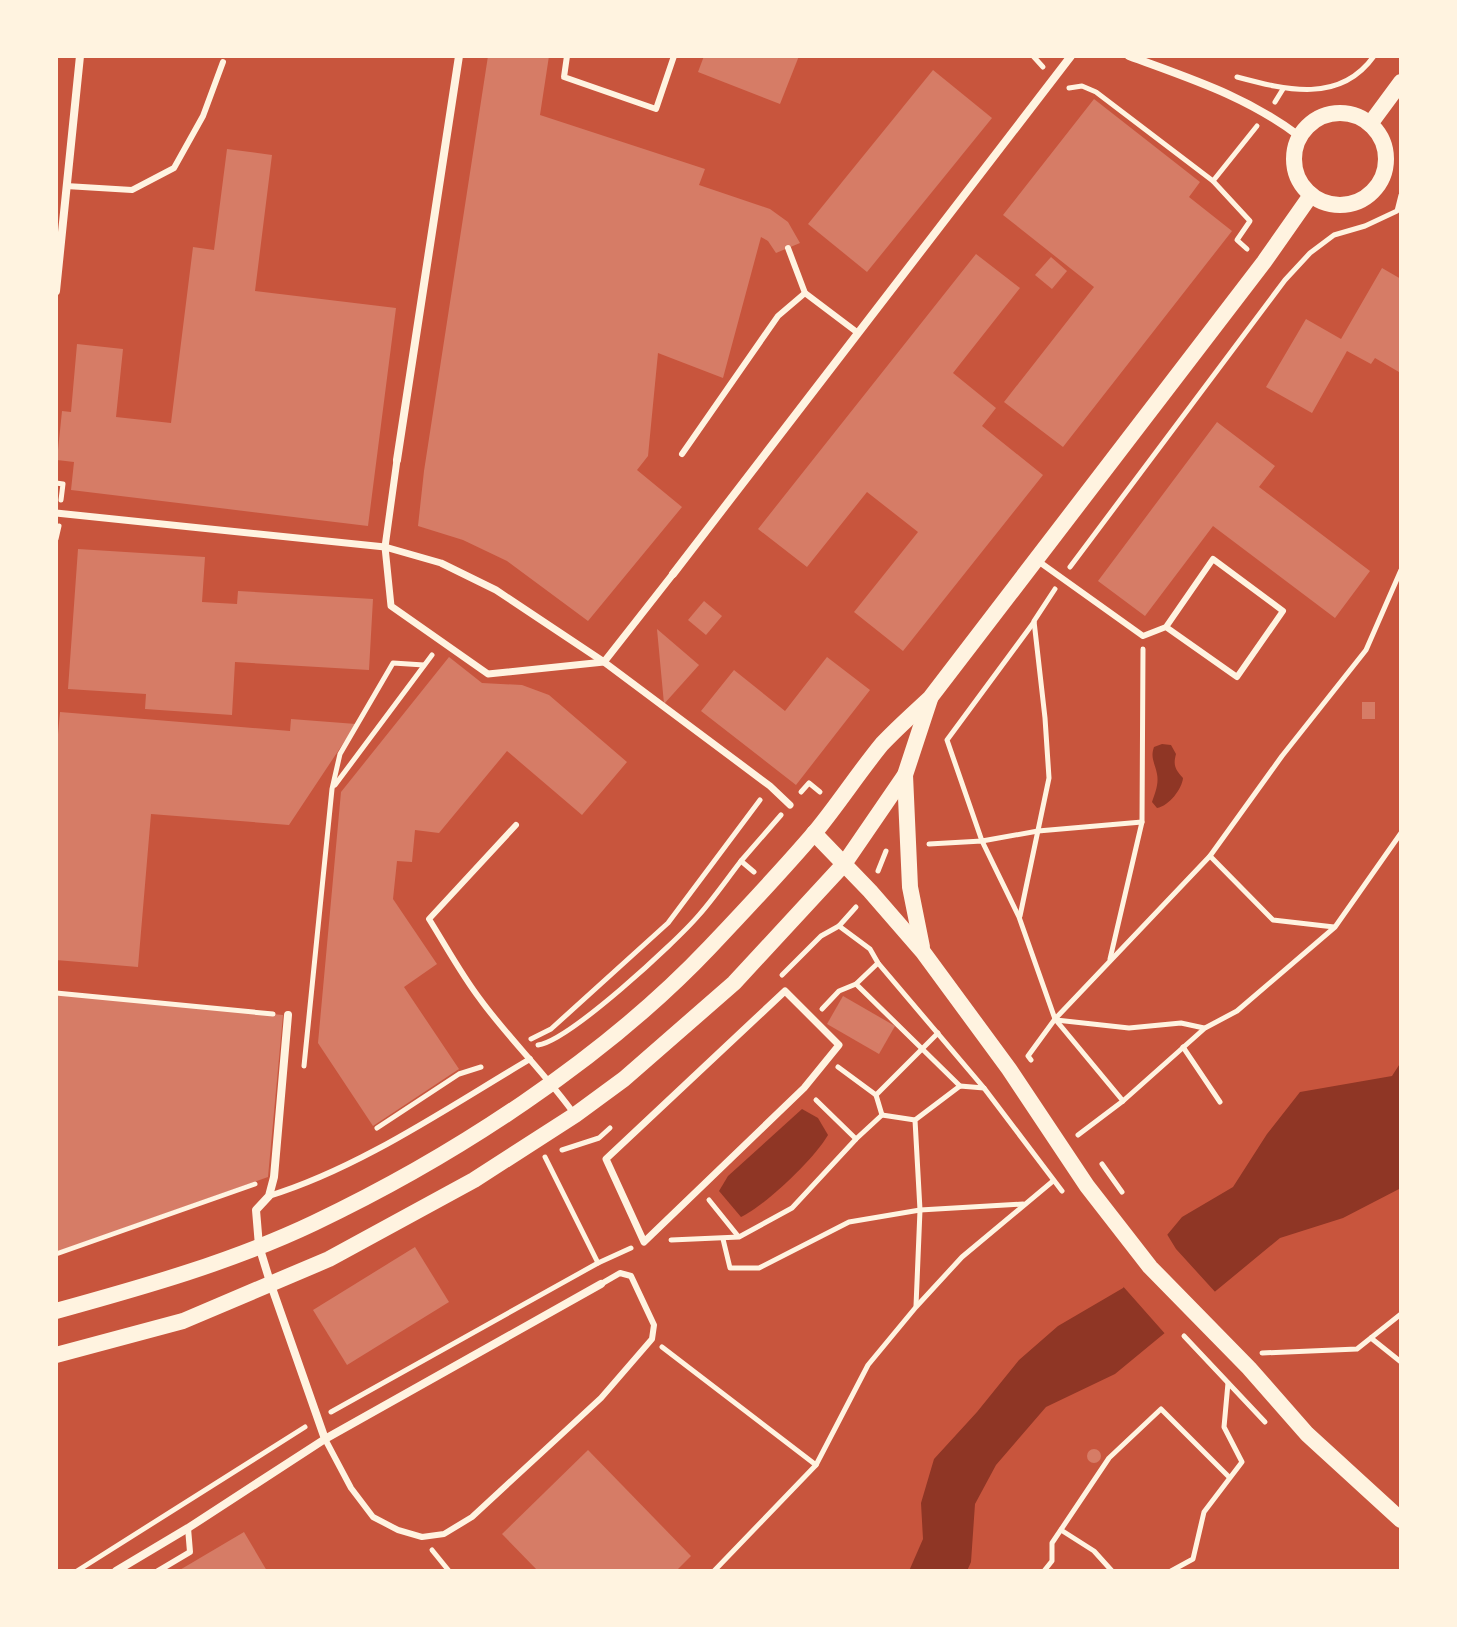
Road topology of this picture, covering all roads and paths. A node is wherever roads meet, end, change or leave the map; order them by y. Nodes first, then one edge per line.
1 (80, 56) edge
2 (459, 56) edge
3 (567, 56) edge
4 (674, 56) edge
5 (1033, 56) edge
6 (1071, 56) edge
7 (1129, 56) edge
8 (1374, 56) edge
9 (223, 62) dead end
10 (1222, 73) dead end
11 (1054, 79) junction
12 (1401, 82) edge
13 (1283, 89) junction
14 (1268, 113) junction
15 (1370, 124) junction
16 (1299, 136) junction
17 (1213, 181) junction
18 (66, 186) junction
19 (1311, 195) junction
20 (1401, 195) edge
21 (1399, 212) edge
22 (788, 248) dead end
23 (1264, 262) junction
24 (1285, 280) junction
25 (56, 291) edge
26 (805, 293) junction
27 (858, 333) junction
28 (682, 454) dead end
29 (397, 460) joint
30 (56, 513) edge
31 (385, 547) junction
32 (1035, 559) junction
33 (1401, 570) edge
34 (673, 574) joint
35 (1062, 577) junction
36 (1034, 621) junction
37 (1166, 627) junction
38 (1143, 636) junction
39 (441, 642) junction
40 (604, 662) junction
41 (424, 665) junction
42 (930, 698) junction
43 (905, 775) junction
44 (770, 786) junction
45 (332, 789) junction
46 (790, 805) dead end
47 (1142, 822) junction
48 (516, 825) dead end
49 (1038, 831) junction
50 (814, 833) junction
51 (1401, 833) edge
52 (982, 841) junction
53 (907, 846) junction
54 (1210, 856) junction
55 (741, 861) dead end
56 (844, 864) junction
57 (870, 891) junction
58 (1019, 917) junction
59 (839, 926) junction
60 (1335, 927) junction
61 (821, 936) dead end
62 (923, 952) junction
63 (1110, 960) junction
64 (878, 963) junction
65 (856, 984) junction
66 (56, 993) edge
67 (288, 1015) junction
68 (812, 1019) junction
69 (1055, 1019) junction
70 (1205, 1028) junction
71 (938, 1033) junction
72 (518, 1047) junction
73 (1183, 1047) junction
74 (921, 1049) junction
75 (1028, 1056) dead end
76 (530, 1059) junction
77 (829, 1060) junction
78 (485, 1066) dead end
79 (552, 1082) junction
80 (960, 1086) junction
81 (804, 1088) junction
82 (984, 1088) junction
83 (876, 1095) junction
84 (1123, 1101) junction
85 (1220, 1102) dead end
86 (575, 1115) junction
87 (882, 1115) junction
88 (915, 1120) junction
89 (373, 1130) dead end
90 (1078, 1135) dead end
91 (856, 1139) junction
92 (544, 1156) dead end
93 (1074, 1167) junction
94 (1110, 1176) dead end
95 (274, 1177) junction
96 (1053, 1181) junction
97 (699, 1189) junction
98 (269, 1196) junction
99 (1127, 1198) dead end
100 (1025, 1204) junction
101 (920, 1210) junction
102 (739, 1237) junction
103 (723, 1239) junction
104 (644, 1242) junction
105 (259, 1246) junction
106 (56, 1254) edge
107 (601, 1284) joint
108 (271, 1285) junction
109 (916, 1307) junction
110 (56, 1311) edge
111 (1401, 1314) edge
112 (1371, 1338) junction
113 (652, 1339) junction
114 (1253, 1341) dead end
115 (56, 1355) edge
116 (1401, 1362) edge
117 (1227, 1384) dead end
118 (325, 1439) junction
119 (816, 1465) junction
120 (1229, 1477) junction
121 (1401, 1520) edge
122 (188, 1528) junction
123 (1061, 1530) junction
124 (116, 1571) edge
125 (158, 1571) edge
126 (714, 1571) edge
127 (1044, 1571) edge
128 (1112, 1571) edge
129 (1171, 1571) edge

1 - 18 street
2 - 29 street
3 - 4 lane
5 - 11 path
6 - 11 street
7 - 14 street
8 - 13 path
9 - 18 lane
10 - 13 path
11 - 17 path
11 - 27 street
12 - 15 main road
13 - 14 path
14 - 16 street
14 - 17 path
15 - 16 main road
15 - 19 main road
16 - 19 main road
17 - 23 path
18 - 25 street
19 - 23 main road
20 - 21 path
21 - 24 path
22 - 26 lane
23 - 24 path
23 - 32 main road
24 - 35 path
26 - 27 lane
26 - 28 lane
27 - 34 street
29 - 31 street
30 - 31 street
31 - 39 street
31 - 40 street
32 - 35 lane
32 - 42 main road
33 - 54 path
34 - 40 street
35 - 36 path
35 - 38 lane
36 - 49 path
36 - 52 path
37 - 37 lane
37 - 38 lane
38 - 47 path
39 - 40 street
39 - 41 path
40 - 44 street
41 - 45 path
41 - 45 path
42 - 43 main road
42 - 50 main road
43 - 53 main road
43 - 56 main road
44 - 46 street
44 - 72 path
45 - 67 path
47 - 49 path
47 - 63 path
48 - 72 lane
49 - 52 path
49 - 58 path
50 - 56 main road
50 - 79 main road
51 - 60 path
52 - 53 path
52 - 58 path
53 - 57 path
53 - 62 main road
54 - 60 path
54 - 63 path
55 - 72 path
56 - 57 main road
56 - 86 main road
57 - 59 path
57 - 62 main road
58 - 69 path
59 - 61 path
59 - 64 path
60 - 70 path
62 - 93 main road
63 - 69 path
64 - 65 path
64 - 71 path
65 - 68 path
65 - 74 path
66 - 67 path
67 - 95 street
68 - 77 street
68 - 104 street
69 - 70 path
69 - 75 path
69 - 84 path
70 - 73 path
71 - 74 path
71 - 82 path
72 - 76 lane
73 - 84 path
73 - 85 path
74 - 80 path
74 - 83 path
76 - 79 lane
76 - 98 lane
77 - 81 street
77 - 83 path
78 - 89 path
79 - 86 lane
79 - 105 main road
80 - 82 path
80 - 88 path
81 - 91 path
81 - 97 street
82 - 96 path
83 - 87 path
84 - 90 path
86 - 108 main road
87 - 88 path
87 - 91 path
88 - 101 path
91 - 102 path
92 - 104 path
93 - 96 path
93 - 121 main road
94 - 99 path
95 - 98 street
95 - 106 path
96 - 100 path
97 - 102 path
97 - 104 street
98 - 105 street
100 - 101 path
100 - 109 path
101 - 103 path
101 - 109 path
102 - 103 path
103 - 104 path
105 - 108 street
105 - 110 main road
107 - 113 lane
107 - 118 street
108 - 115 main road
108 - 118 street
109 - 119 path
111 - 112 path
112 - 114 path
112 - 116 path
113 - 118 lane
113 - 119 path
117 - 120 path
118 - 122 street
119 - 126 path
120 - 123 path
120 - 129 path
122 - 124 street
122 - 125 lane
123 - 127 path
123 - 128 path

